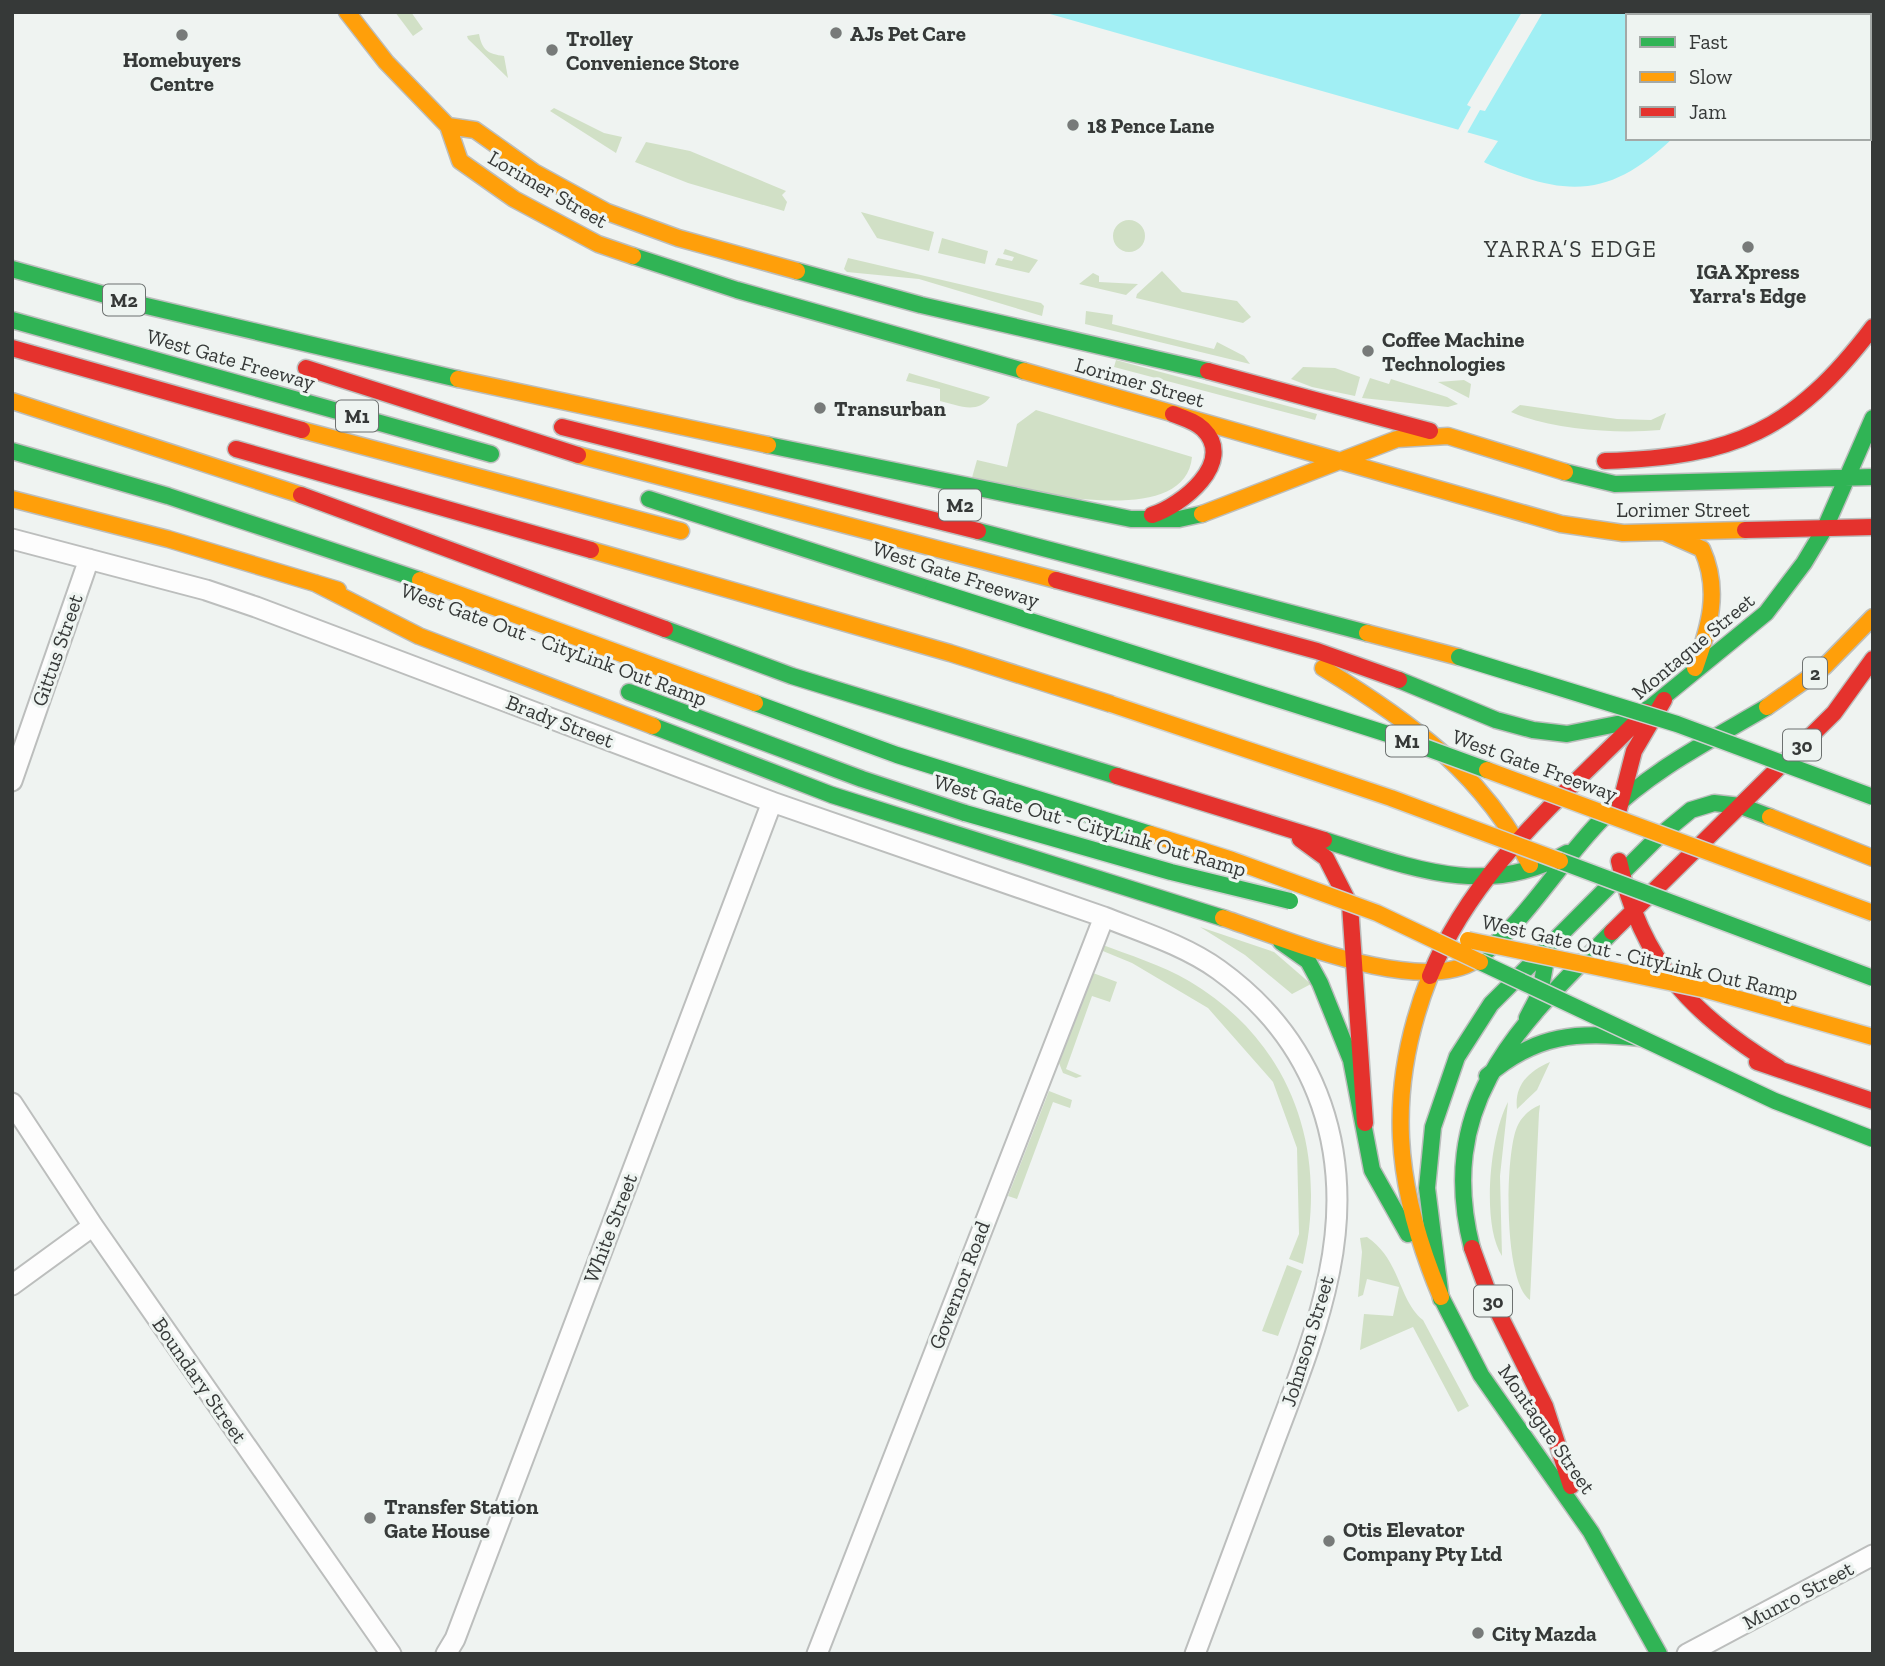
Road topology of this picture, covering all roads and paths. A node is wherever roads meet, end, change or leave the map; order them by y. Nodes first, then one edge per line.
1 (347, 12) edge
2 (448, 126) junction
3 (12, 269) edge
4 (12, 320) edge
5 (1873, 327) edge
6 (12, 348) edge
7 (12, 393) edge
8 (12, 401) edge
9 (1173, 414) junction
10 (510, 415) dead end
11 (1873, 418) edge
12 (119, 419) dead end
13 (640, 419) junction
14 (550, 425) dead end
15 (1448, 436) junction
16 (224, 446) dead end
17 (12, 451) edge
18 (1511, 454) junction
19 (508, 458) dead end
20 (1340, 461) junction
21 (12, 465) edge
22 (1851, 476) junction
23 (1873, 477) edge
24 (904, 490) dead end
25 (637, 495) dead end
26 (168, 496) junction
27 (12, 499) edge
28 (1860, 511) dead end
29 (1131, 519) junction
30 (1873, 527) edge
31 (1825, 528) junction
32 (1660, 532) junction
33 (695, 534) dead end
34 (1055, 534) dead end
35 (12, 538) edge
36 (735, 544) dead end
37 (89, 559) junction
38 (316, 583) junction
39 (933, 590) junction
40 (1275, 607) junction
41 (408, 612) dead end
42 (1873, 617) edge
43 (1254, 634) junction
44 (1873, 659) edge
45 (1695, 668) junction
46 (607, 684) dead end
47 (1675, 686) junction
48 (1651, 707) junction
49 (12, 781) edge
50 (1873, 797) edge
51 (772, 802) junction
52 (1620, 802) junction
53 (1741, 806) junction
54 (1266, 824) junction
55 (1518, 841) junction
56 (1584, 841) junction
57 (1873, 858) edge
58 (1532, 871) junction
59 (1621, 873) junction
60 (1486, 880) junction
61 (1540, 893) junction
62 (1631, 911) junction
63 (1873, 913) edge
64 (1104, 917) junction
65 (1259, 931) junction
66 (1548, 948) junction
67 (1355, 960) junction
68 (1431, 973) junction
69 (1873, 978) edge
70 (1527, 1018) junction
71 (1873, 1037) edge
72 (1698, 1047) dead end
73 (1725, 1054) dead end
74 (1779, 1068) junction
75 (1487, 1076) junction
76 (1873, 1101) edge
77 (12, 1103) edge
78 (1365, 1123) junction
79 (1873, 1139) edge
80 (93, 1226) junction
81 (1429, 1271) junction
82 (12, 1285) edge
83 (1441, 1299) junction
84 (1581, 1516) junction
85 (1873, 1555) edge
86 (391, 1654) edge
87 (446, 1654) edge
88 (817, 1654) edge
89 (1195, 1654) edge
90 (1659, 1654) edge
91 (1687, 1654) edge

1 - 2 main road, Lorimer Street
2 - 9 main road, Lorimer Street
2 - 15 main road, Lorimer Street
3 - 13 main road, M2
4 - 19 main road, West Gate Freeway / M1
5 - 18 main road
6 - 33 main road
7 - 12 main road
8 - 54 main road
9 - 20 main road, Lorimer Street
9 - 29 main road, M2
10 - 43 main road
11 - 22 main road, Montague Street / 30
13 - 24 main road, M2
13 - 29 main road, M2
14 - 40 main road
15 - 18 main road, Lorimer Street
15 - 20 main road
16 - 69 main road, bridge
17 - 26 main road
18 - 22 main road, Lorimer Street
20 - 29 main road, M2
20 - 32 main road, Lorimer Street
21 - 26 main road
22 - 23 main road, Lorimer Street
22 - 31 main road, Montague Street / 30
25 - 39 main road, West Gate Freeway / M1
26 - 79 main road, bridge
27 - 38 main road
28 - 31 main road
30 - 31 main road, Lorimer Street
31 - 32 main road, Lorimer Street
31 - 45 main road, Montague Street / 30
32 - 45 main road
34 - 40 main road
35 - 37 street, Brady Street
36 - 39 main road
37 - 49 street, Gittus Street
37 - 51 street, Brady Street
38 - 41 main road, West Gate Out - CityLink Out Ramp
38 - 65 main road
39 - 63 main road, West Gate Freeway / M1, bridge
40 - 50 main road, bridge
42 - 52 main road, 2
43 - 48 main road
43 - 55 main road
44 - 53 main road, Montague Street / 30
45 - 47 main road, Montague Street / 30
46 - 71 main road, West Gate Out - CityLink Out Ramp, bridge
47 - 48 main road, Montague Street / 30
47 - 52 main road
48 - 55 main road, Montague Street / 30
51 - 64 street, Brady Street
51 - 87 street, White Street
52 - 56 main road, 2
52 - 59 main road
53 - 57 main road
53 - 59 main road
53 - 62 main road, Montague Street / 30
54 - 60 main road
54 - 67 main road
55 - 58 main road
55 - 60 main road, Montague Street / 30
56 - 58 main road, 2
56 - 61 main road
58 - 60 main road, 2
58 - 61 main road
59 - 62 main road
59 - 66 main road
60 - 68 main road, Montague Street / 30
61 - 66 main road
61 - 68 main road
62 - 70 main road, Montague Street / 30
62 - 74 main road
64 - 88 street, Governor Road
64 - 89 street, Johnson Street
65 - 67 main road
65 - 78 main road
66 - 70 main road
66 - 83 main road
67 - 68 main road
67 - 78 main road
68 - 81 main road, Montague Street / 30
70 - 75 main road, Montague Street / 30
72 - 75 main road
73 - 74 main road
74 - 76 main road
75 - 84 main road, Montague Street / 30
77 - 80 street, Boundary Street
78 - 81 main road
80 - 82 street
80 - 86 street, Boundary Street
81 - 83 main road, Montague Street / 30
83 - 84 main road, Montague Street / 30
84 - 90 main road, Montague Street / 30
85 - 91 street, Munro Street

